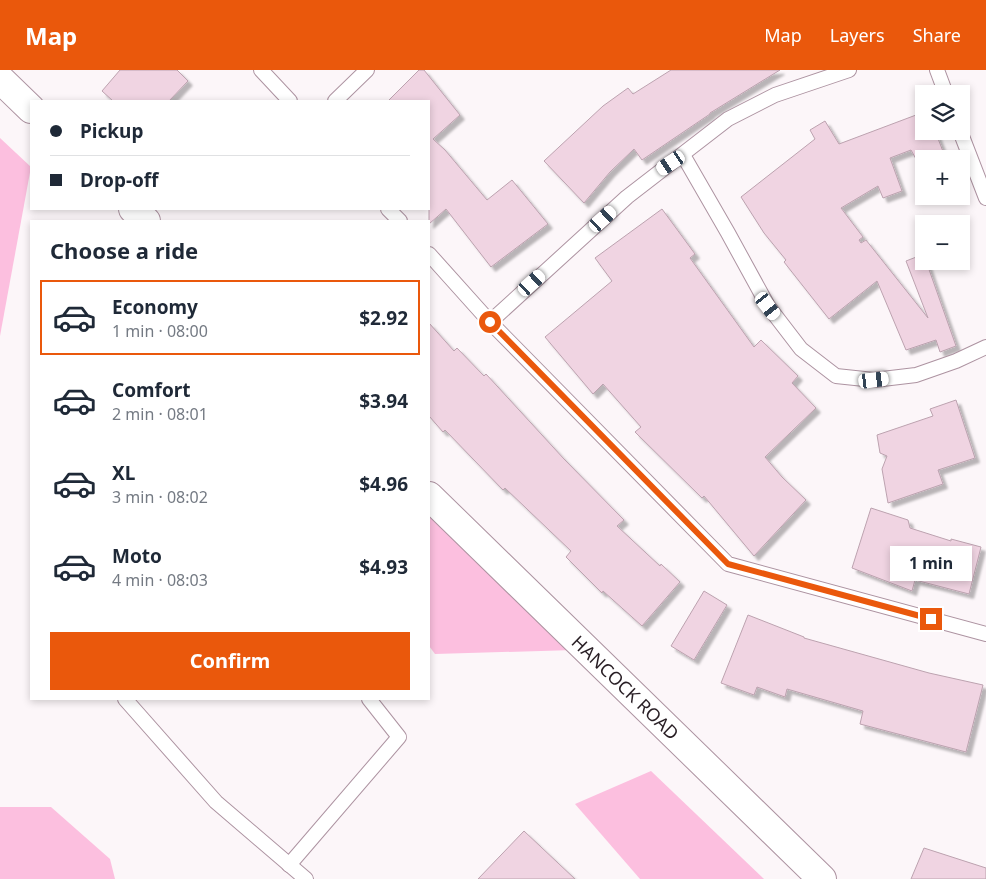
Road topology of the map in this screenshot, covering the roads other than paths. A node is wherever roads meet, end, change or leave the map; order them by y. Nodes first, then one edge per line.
1 (261, 70) edge
2 (367, 70) edge
3 (849, 70) edge
4 (937, 70) edge
5 (0, 79) edge
6 (943, 85) edge
7 (289, 100) edge
8 (337, 100) edge
9 (30, 108) edge
10 (963, 140) edge
11 (683, 156) junction
12 (986, 198) edge
13 (135, 210) edge
14 (389, 210) edge
15 (145, 220) edge
16 (399, 220) edge
17 (430, 255) edge
18 (490, 322) junction
19 (986, 347) edge
20 (430, 497) edge
21 (986, 634) edge
22 (126, 700) edge
23 (370, 700) edge
24 (289, 865) junction
25 (306, 879) edge
26 (822, 879) edge

1 - 7 lane
2 - 8 lane
3 - 11 lane
4 - 6 lane
5 - 9 street
10 - 12 lane
11 - 18 lane
11 - 19 lane
13 - 15 street
14 - 16 lane
17 - 18 lane
18 - 21 lane
20 - 26 street, HANCOCK ROAD
22 - 24 lane
23 - 24 lane
24 - 25 lane

